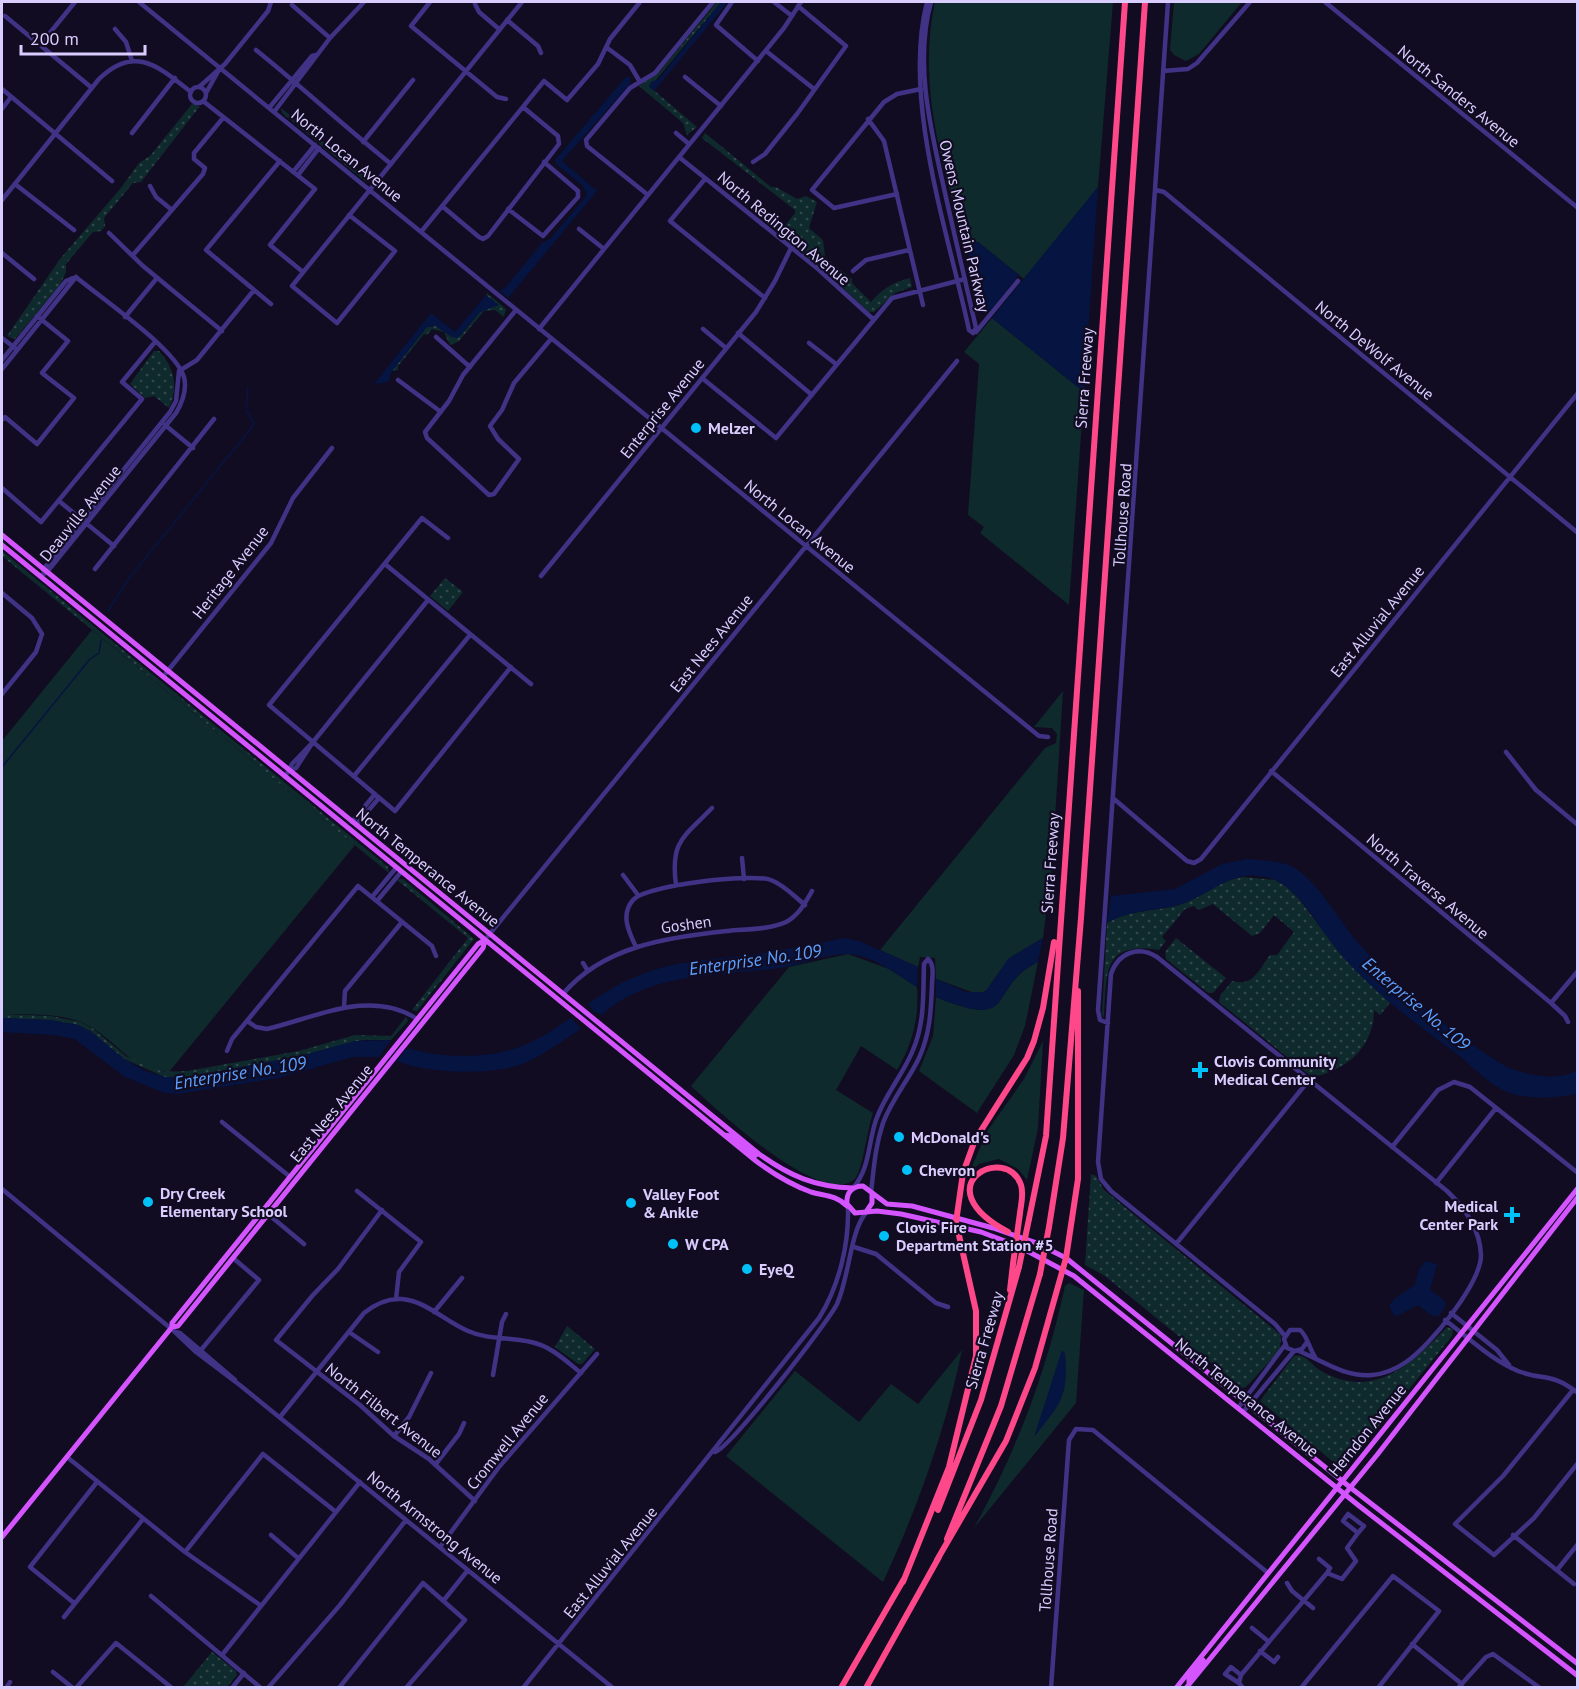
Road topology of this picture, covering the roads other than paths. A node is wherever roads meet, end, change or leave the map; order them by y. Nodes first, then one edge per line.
1 (75, 2) edge
2 (139, 2) edge
3 (271, 2) edge
4 (364, 2) edge
5 (430, 2) edge
6 (522, 2) edge
7 (640, 2) edge
8 (713, 2) edge
9 (732, 2) edge
10 (774, 2) edge
11 (929, 2) edge
12 (1125, 2) edge
13 (1145, 2) edge
14 (1168, 2) edge
15 (1250, 2) edge
16 (1325, 2) edge
17 (475, 4) dead end
18 (799, 4) edge
19 (292, 5) dead end
20 (5, 16) dead end
21 (792, 16) junction
22 (507, 20) junction
23 (115, 29) dead end
24 (499, 29) junction
25 (330, 38) junction
26 (40, 45) junction
27 (606, 47) junction
28 (256, 50) dead end
29 (766, 51) junction
30 (541, 53) dead end
31 (758, 60) junction
32 (132, 61) junction
33 (220, 68) junction
34 (1163, 71) junction
35 (466, 72) junction
36 (685, 77) dead end
37 (175, 78) junction
38 (413, 80) dead end
39 (295, 81) junction
40 (640, 82) junction
41 (199, 87) junction
42 (92, 88) junction
43 (926, 88) junction
44 (2, 89) edge
45 (814, 89) junction
46 (920, 89) junction
47 (191, 92) junction
48 (206, 93) junction
49 (11, 97) junction
50 (506, 99) dead end
51 (203, 101) junction
52 (721, 106) junction
53 (523, 107) junction
54 (2, 109) edge
55 (272, 110) junction
56 (223, 118) junction
57 (868, 119) junction
58 (132, 133) dead end
59 (676, 133) dead end
60 (56, 134) junction
61 (363, 142) junction
62 (689, 144) junction
63 (317, 147) junction
64 (679, 157) junction
65 (280, 161) junction
66 (544, 162) junction
67 (753, 162) dead end
68 (391, 164) junction
69 (295, 174) junction
70 (705, 179) junction
71 (112, 181) dead end
72 (15, 184) junction
73 (150, 186) dead end
74 (370, 189) junction
75 (1156, 190) junction
76 (897, 194) junction
77 (648, 195) junction
78 (2, 200) edge
79 (442, 206) junction
80 (1578, 208) edge
81 (508, 209) junction
82 (172, 210) junction
83 (349, 215) junction
84 (579, 229) dead end
85 (74, 230) dead end
86 (421, 232) junction
87 (109, 233) dead end
88 (791, 248) junction
89 (604, 249) junction
90 (909, 250) junction
91 (2, 253) edge
92 (133, 255) junction
93 (853, 271) dead end
94 (303, 272) junction
95 (157, 278) junction
96 (34, 279) dead end
97 (965, 279) junction
98 (959, 280) junction
99 (1018, 281) dead end
100 (919, 289) junction
101 (254, 290) junction
102 (765, 298) junction
103 (271, 304) dead end
104 (923, 305) dead end
105 (516, 310) junction
106 (125, 317) junction
107 (39, 318) junction
108 (873, 319) junction
109 (539, 329) junction
110 (704, 329) dead end
111 (222, 331) junction
112 (738, 333) junction
113 (973, 333) junction
114 (436, 337) dead end
115 (2, 338) edge
116 (551, 339) junction
117 (156, 342) junction
118 (809, 343) dead end
119 (15, 348) junction
120 (726, 348) junction
121 (2, 360) edge
122 (957, 361) dead end
123 (837, 364) junction
124 (470, 367) junction
125 (2, 369) edge
126 (179, 371) junction
127 (702, 378) junction
128 (398, 380) dead end
129 (1578, 393) edge
130 (812, 395) junction
131 (441, 412) junction
132 (3, 419) edge
133 (214, 419) dead end
134 (164, 424) junction
135 (660, 429) junction
136 (193, 448) junction
137 (332, 448) dead end
138 (1509, 476) junction
139 (2, 488) edge
140 (59, 501) junction
141 (85, 522) junction
142 (1578, 532) edge
143 (2, 535) edge
144 (448, 538) dead end
145 (2, 545) edge
146 (114, 546) junction
147 (807, 547) junction
148 (385, 564) junction
149 (95, 569) dead end
150 (45, 571) junction
151 (39, 576) junction
152 (541, 576) dead end
153 (2, 593) edge
154 (428, 600) junction
155 (42, 634) junction
156 (51, 634) dead end
157 (470, 634) junction
158 (511, 667) junction
159 (168, 670) junction
160 (162, 677) junction
161 (531, 684) dead end
162 (2, 694) edge
163 (1048, 737) dead end
164 (313, 742) junction
165 (1506, 752) dead end
166 (289, 771) junction
167 (1271, 771) junction
168 (354, 776) junction
169 (285, 777) junction
170 (377, 796) junction
171 (1114, 799) junction
172 (712, 808) dead end
173 (354, 824) junction
174 (1578, 825) edge
175 (742, 858) dead end
176 (399, 870) junction
177 (623, 875) dead end
178 (744, 879) junction
179 (676, 885) junction
180 (812, 891) dead end
181 (638, 895) junction
182 (374, 899) junction
183 (804, 905) junction
184 (402, 922) junction
185 (1059, 924) junction
186 (490, 934) junction
187 (485, 940) junction
188 (636, 947) junction
189 (436, 956) dead end
190 (583, 963) dead end
191 (588, 971) junction
192 (1578, 971) edge
193 (1077, 972) junction
194 (563, 994) junction
195 (1551, 1003) junction
196 (344, 1007) junction
197 (417, 1019) junction
198 (247, 1021) junction
199 (1568, 1022) dead end
200 (1108, 1023) junction
201 (227, 1051) dead end
202 (1309, 1080) junction
203 (1496, 1108) junction
204 (222, 1122) dead end
205 (723, 1135) junction
206 (1392, 1147) junction
207 (769, 1161) junction
208 (1578, 1173) edge
209 (289, 1176) junction
210 (1436, 1183) junction
211 (853, 1188) junction
212 (1578, 1188) edge
213 (2, 1189) edge
214 (357, 1191) dead end
215 (871, 1192) junction
216 (1578, 1197) edge
217 (267, 1205) junction
218 (848, 1207) junction
219 (382, 1210) junction
220 (268, 1214) junction
221 (865, 1214) junction
222 (956, 1217) junction
223 (957, 1226) junction
224 (1008, 1232) junction
225 (304, 1244) dead end
226 (1176, 1244) junction
227 (854, 1247) junction
228 (233, 1258) junction
229 (1066, 1258) junction
230 (1016, 1265) junction
231 (1063, 1269) junction
232 (462, 1278) dead end
233 (396, 1299) junction
234 (948, 1307) dead end
235 (434, 1312) junction
236 (506, 1314) dead end
237 (1451, 1314) junction
238 (1445, 1320) junction
239 (1275, 1324) junction
240 (1467, 1327) junction
241 (173, 1329) junction
242 (1290, 1330) junction
243 (349, 1332) junction
244 (1474, 1332) junction
245 (1462, 1334) junction
246 (1285, 1336) junction
247 (500, 1338) junction
248 (1468, 1339) junction
249 (1307, 1342) junction
250 (1285, 1345) junction
251 (201, 1350) junction
252 (1296, 1351) junction
253 (378, 1352) dead end
254 (597, 1354) dead end
255 (1315, 1357) junction
256 (1511, 1367) junction
257 (316, 1372) junction
258 (431, 1373) dead end
259 (581, 1373) junction
260 (493, 1375) dead end
261 (241, 1386) junction
262 (1576, 1391) edge
263 (1244, 1400) junction
264 (1249, 1404) junction
265 (1240, 1410) junction
266 (280, 1417) junction
267 (464, 1423) dead end
268 (394, 1436) junction
269 (715, 1452) junction
270 (67, 1457) junction
271 (1578, 1463) edge
272 (435, 1465) junction
273 (1343, 1481) junction
274 (97, 1482) junction
275 (360, 1482) junction
276 (1337, 1488) junction
277 (1351, 1488) junction
278 (1345, 1495) junction
279 (475, 1501) junction
280 (336, 1512) junction
281 (143, 1519) junction
282 (406, 1520) junction
283 (1358, 1533) junction
284 (271, 1535) dead end
285 (1513, 1535) junction
286 (2, 1537) edge
287 (1578, 1544) edge
288 (440, 1547) junction
289 (185, 1552) junction
290 (298, 1558) junction
291 (1320, 1559) dead end
292 (938, 1560) junction
293 (468, 1570) junction
294 (1557, 1570) junction
295 (1268, 1573) junction
296 (1327, 1573) junction
297 (903, 1582) junction
298 (1287, 1583) dead end
299 (1574, 1584) dead end
300 (151, 1596) dead end
301 (444, 1600) junction
302 (1303, 1600) junction
303 (74, 1604) junction
304 (260, 1605) junction
305 (1313, 1608) dead end
306 (64, 1617) dead end
307 (1252, 1628) dead end
308 (1222, 1631) junction
309 (1268, 1641) junction
310 (559, 1644) junction
311 (1412, 1644) junction
312 (1260, 1651) junction
313 (222, 1655) junction
314 (1278, 1657) dead end
315 (1578, 1664) edge
316 (53, 1672) dead end
317 (244, 1672) junction
318 (1241, 1675) junction
319 (1578, 1676) edge
320 (1182, 1680) junction
321 (10, 1682) dead end
322 (165, 1682) junction
323 (1241, 1685) edge
324 (1189, 1686) edge
325 (1460, 1686) edge
326 (6, 1688) edge
327 (75, 1688) edge
328 (160, 1688) edge
329 (172, 1688) edge
330 (232, 1688) edge
331 (261, 1688) edge
332 (268, 1688) edge
333 (339, 1688) edge
334 (406, 1688) edge
335 (524, 1688) edge
336 (613, 1688) edge
337 (841, 1688) edge
338 (866, 1688) edge
339 (1051, 1688) edge
340 (1176, 1688) edge
341 (1181, 1688) edge
342 (1301, 1688) edge
343 (1378, 1688) edge
344 (1540, 1688) edge

1 - 26 street
2 - 33 street, North Locan Avenue
3 - 33 street
4 - 25 street
5 - 35 street
6 - 22 street
7 - 27 street
8 - 40 street
9 - 31 street
10 - 21 street
11 - 43 street, Owens Mountain Parkway
11 - 46 street, Owens Mountain Parkway
12 - 185 highway, Sierra Freeway
13 - 193 highway, Sierra Freeway
14 - 34 street, Tollhouse Road
15 - 34 street
16 - 80 street, North Sanders Avenue
17 - 24 street
18 - 21 street
18 - 45 street
19 - 25 street
20 - 26 street
21 - 29 street
22 - 24 street
22 - 30 street
23 - 32 street
24 - 35 street
25 - 39 street
26 - 42 street
27 - 40 street
27 - 53 street
28 - 39 street
29 - 31 street
29 - 45 street
31 - 52 street
32 - 37 street
32 - 42 street
33 - 41 street
33 - 48 street
33 - 55 street, North Locan Avenue
34 - 75 street, Tollhouse Road
35 - 50 street
35 - 68 street
36 - 52 street
37 - 47 street
37 - 58 street
38 - 61 street
39 - 55 street
39 - 61 street
40 - 77 street
41 - 47 street
41 - 48 street
42 - 60 street
43 - 46 street
43 - 97 street, Owens Mountain Parkway
44 - 49 street
45 - 67 street
46 - 57 street
46 - 98 street, Owens Mountain Parkway
47 - 51 street
48 - 51 street
49 - 54 street
49 - 60 street
51 - 56 street
52 - 62 street
53 - 66 street
53 - 79 street
55 - 63 street, North Locan Avenue
56 - 65 street
56 - 82 street
57 - 76 street
57 - 76 street
59 - 62 street
60 - 71 street
60 - 72 street
61 - 68 street
62 - 64 street
63 - 69 street
63 - 74 street, North Locan Avenue
64 - 70 street, North Redington Avenue
64 - 77 street
65 - 69 street
65 - 101 street
66 - 81 street
66 - 81 street
68 - 74 street
69 - 94 street
70 - 88 street, North Redington Avenue
70 - 102 street
72 - 78 street
72 - 85 street
73 - 82 street
74 - 83 street
74 - 86 street, North Locan Avenue
75 - 138 street, North DeWolf Avenue
75 - 171 street, Tollhouse Road
76 - 90 street
77 - 89 street
79 - 81 street
79 - 86 street
82 - 92 street
83 - 94 street
83 - 94 street
84 - 89 street
86 - 105 street, North Locan Avenue
87 - 92 street
88 - 102 street, Enterprise Avenue
88 - 108 street, North Redington Avenue
89 - 109 street
90 - 93 street
90 - 100 street
91 - 96 street
92 - 95 street
95 - 106 street
95 - 111 street
97 - 98 street
97 - 113 street, Owens Mountain Parkway
98 - 100 street
98 - 113 street, Owens Mountain Parkway
99 - 113 street
100 - 104 street
100 - 108 street
101 - 103 street
101 - 111 street
102 - 112 street, Enterprise Avenue
105 - 109 street, North Locan Avenue
105 - 124 street
106 - 107 street
106 - 117 street
107 - 119 street
107 - 132 street
108 - 123 street
109 - 116 street, North Locan Avenue
110 - 120 street
111 - 126 street
112 - 120 street, Enterprise Avenue
112 - 130 street
114 - 124 street
115 - 119 street
116 - 131 street
116 - 135 street, North Locan Avenue
117 - 126 street
117 - 140 street
118 - 123 street
119 - 121 street
119 - 125 street
120 - 127 street, Enterprise Avenue
122 - 147 street, East Nees Avenue
123 - 130 street
124 - 131 street
126 - 134 street, Deauville Avenue
127 - 130 street
127 - 135 street, Enterprise Avenue
128 - 131 street
129 - 138 street, East Alluvial Avenue
133 - 136 street
134 - 136 street
134 - 141 street, Deauville Avenue
135 - 147 street, North Locan Avenue
135 - 152 street, Enterprise Avenue
136 - 146 street
137 - 159 street, Heritage Avenue
138 - 142 street, North DeWolf Avenue
138 - 167 street, East Alluvial Avenue
139 - 140 street
140 - 141 street
141 - 146 street
141 - 150 street, Deauville Avenue
143 - 150 main road, North Temperance Avenue
144 - 148 street
145 - 151 main road, North Temperance Avenue
146 - 149 street
147 - 163 street, North Locan Avenue
147 - 186 street, East Nees Avenue
148 - 154 street
148 - 164 street
150 - 151 street, Deauville Avenue
150 - 159 main road, North Temperance Avenue
151 - 160 main road, North Temperance Avenue
153 - 155 street
154 - 157 street
154 - 164 street
155 - 156 street
155 - 162 street
157 - 158 street
157 - 168 street
158 - 161 street
158 - 170 street
159 - 160 street, Heritage Avenue
159 - 166 main road, North Temperance Avenue
160 - 169 main road, North Temperance Avenue
164 - 166 street
164 - 168 street
165 - 174 street
166 - 169 street
166 - 173 main road, North Temperance Avenue
167 - 171 street, East Alluvial Avenue
167 - 195 street, North Traverse Avenue
168 - 170 street
169 - 176 main road, North Temperance Avenue
170 - 173 street
171 - 200 street, Tollhouse Road
172 - 179 street
173 - 186 main road, North Temperance Avenue
175 - 178 street
176 - 182 street
176 - 187 main road, North Temperance Avenue
177 - 181 street
178 - 179 street
178 - 183 street
179 - 181 street
180 - 183 street, Goshen
181 - 188 street
182 - 184 street
182 - 198 street
183 - 188 street, Goshen
184 - 189 street
184 - 196 street
185 - 222 highway
185 - 230 highway, Sierra Freeway, bridge
186 - 187 street, East Nees Avenue
186 - 194 main road, North Temperance Avenue
187 - 197 main road, East Nees Avenue
187 - 205 main road, North Temperance Avenue
187 - 220 main road, East Nees Avenue
188 - 191 street, Goshen
190 - 191 street
191 - 194 street, Goshen
192 - 195 street
193 - 229 highway
193 - 292 highway, Sierra Freeway, bridge
194 - 207 main road, North Temperance Avenue
195 - 199 street, North Traverse Avenue
196 - 197 street
196 - 198 street
197 - 209 main road, East Nees Avenue
198 - 201 street
200 - 202 street
200 - 226 street
202 - 206 street
202 - 226 street
203 - 206 street
203 - 208 street
203 - 210 street
204 - 209 street
205 - 207 main road
205 - 218 main road, North Temperance Avenue
206 - 210 street
207 - 211 main road, North Temperance Avenue
209 - 217 main road, East Nees Avenue
209 - 220 main road
210 - 237 street
211 - 215 main road
211 - 215 street
211 - 218 main road
212 - 240 main road, Herndon Avenue
213 - 241 street, North Armstrong Avenue
214 - 219 street
215 - 221 main road
215 - 222 main road, North Temperance Avenue
216 - 244 main road, Herndon Avenue
217 - 228 main road
217 - 241 main road, East Nees Avenue
218 - 221 main road
218 - 269 street, East Alluvial Avenue
219 - 233 street
219 - 257 street, North Filbert Avenue
220 - 225 street
220 - 228 main road, East Nees Avenue
221 - 223 main road, North Temperance Avenue
221 - 227 street, East Alluvial Avenue
222 - 223 highway
222 - 224 main road, North Temperance Avenue
223 - 231 main road, North Temperance Avenue
223 - 297 highway
224 - 229 main road, North Temperance Avenue
224 - 230 highway, bridge
226 - 239 street
227 - 234 street
227 - 269 street, East Alluvial Avenue
228 - 241 main road, East Nees Avenue
228 - 251 street
229 - 231 highway
229 - 263 main road, North Temperance Avenue
230 - 297 highway, Sierra Freeway
231 - 265 main road, North Temperance Avenue
231 - 292 highway
232 - 235 street
233 - 235 street
233 - 243 street
235 - 247 street
236 - 247 street
237 - 238 street
237 - 240 street
238 - 245 street
238 - 255 street
239 - 242 street
239 - 246 street
240 - 244 street
240 - 245 main road, Herndon Avenue
241 - 251 street, North Armstrong Avenue
241 - 261 street, North Armstrong Avenue
241 - 270 main road, East Nees Avenue
242 - 246 street
242 - 249 street
243 - 253 street
243 - 257 street
244 - 248 main road, Herndon Avenue
244 - 256 street
245 - 248 street
245 - 273 main road, Herndon Avenue
246 - 250 street
247 - 259 street
247 - 260 street
248 - 256 street
248 - 277 main road, Herndon Avenue
249 - 252 street
249 - 255 street
250 - 252 street
250 - 263 street
251 - 261 street, North Armstrong Avenue
252 - 255 street
252 - 264 street
254 - 259 street, Cromwell Avenue
256 - 262 street
257 - 266 street
257 - 268 street, North Filbert Avenue
258 - 268 street
259 - 279 street, Cromwell Avenue
261 - 266 street, North Armstrong Avenue
262 - 285 street
263 - 264 main road, North Temperance Avenue
263 - 265 street
264 - 265 street
264 - 273 main road, North Temperance Avenue
265 - 276 main road, North Temperance Avenue
266 - 275 street, North Armstrong Avenue
267 - 272 street
268 - 272 street, North Filbert Avenue
269 - 310 street, East Alluvial Avenue
270 - 274 street
270 - 286 main road, East Nees Avenue
271 - 285 street
272 - 279 street, North Filbert Avenue
273 - 276 main road, Herndon Avenue
273 - 277 main road, North Temperance Avenue
274 - 281 street
274 - 303 street
275 - 280 street
275 - 282 street, North Armstrong Avenue
276 - 278 main road, North Temperance Avenue
276 - 295 main road, Herndon Avenue
277 - 278 main road, Herndon Avenue
277 - 315 main road, North Temperance Avenue
278 - 319 main road, North Temperance Avenue
278 - 324 main road, Herndon Avenue
279 - 288 street, Cromwell Avenue
280 - 289 street
280 - 290 street
281 - 289 street
281 - 303 street
282 - 288 street, North Armstrong Avenue
282 - 332 street
283 - 283 street
283 - 296 street
284 - 290 street
285 - 294 street
287 - 294 street
288 - 293 street, North Armstrong Avenue
289 - 304 street
290 - 304 street
291 - 296 street
292 - 338 highway, Sierra Freeway
293 - 301 street
293 - 310 street, North Armstrong Avenue
294 - 299 street
295 - 308 main road, Herndon Avenue
295 - 339 street, Tollhouse Road
296 - 302 street
297 - 337 highway, Sierra Freeway
298 - 302 street
300 - 313 street
301 - 333 street
301 - 334 street
302 - 305 street
302 - 309 street
303 - 306 street
304 - 313 street
307 - 309 street
308 - 320 main road, Herndon Avenue
308 - 324 main road
309 - 312 street
310 - 335 street, East Alluvial Avenue
310 - 336 street, North Armstrong Avenue
311 - 325 street
311 - 342 street
311 - 343 street
312 - 314 street
312 - 318 street
313 - 317 street
316 - 327 street
317 - 330 street
317 - 331 street
318 - 323 street
318 - 323 street
320 - 340 main road, Herndon Avenue
320 - 341 main road
321 - 326 street
322 - 327 street
322 - 328 street
322 - 329 street
325 - 344 street

